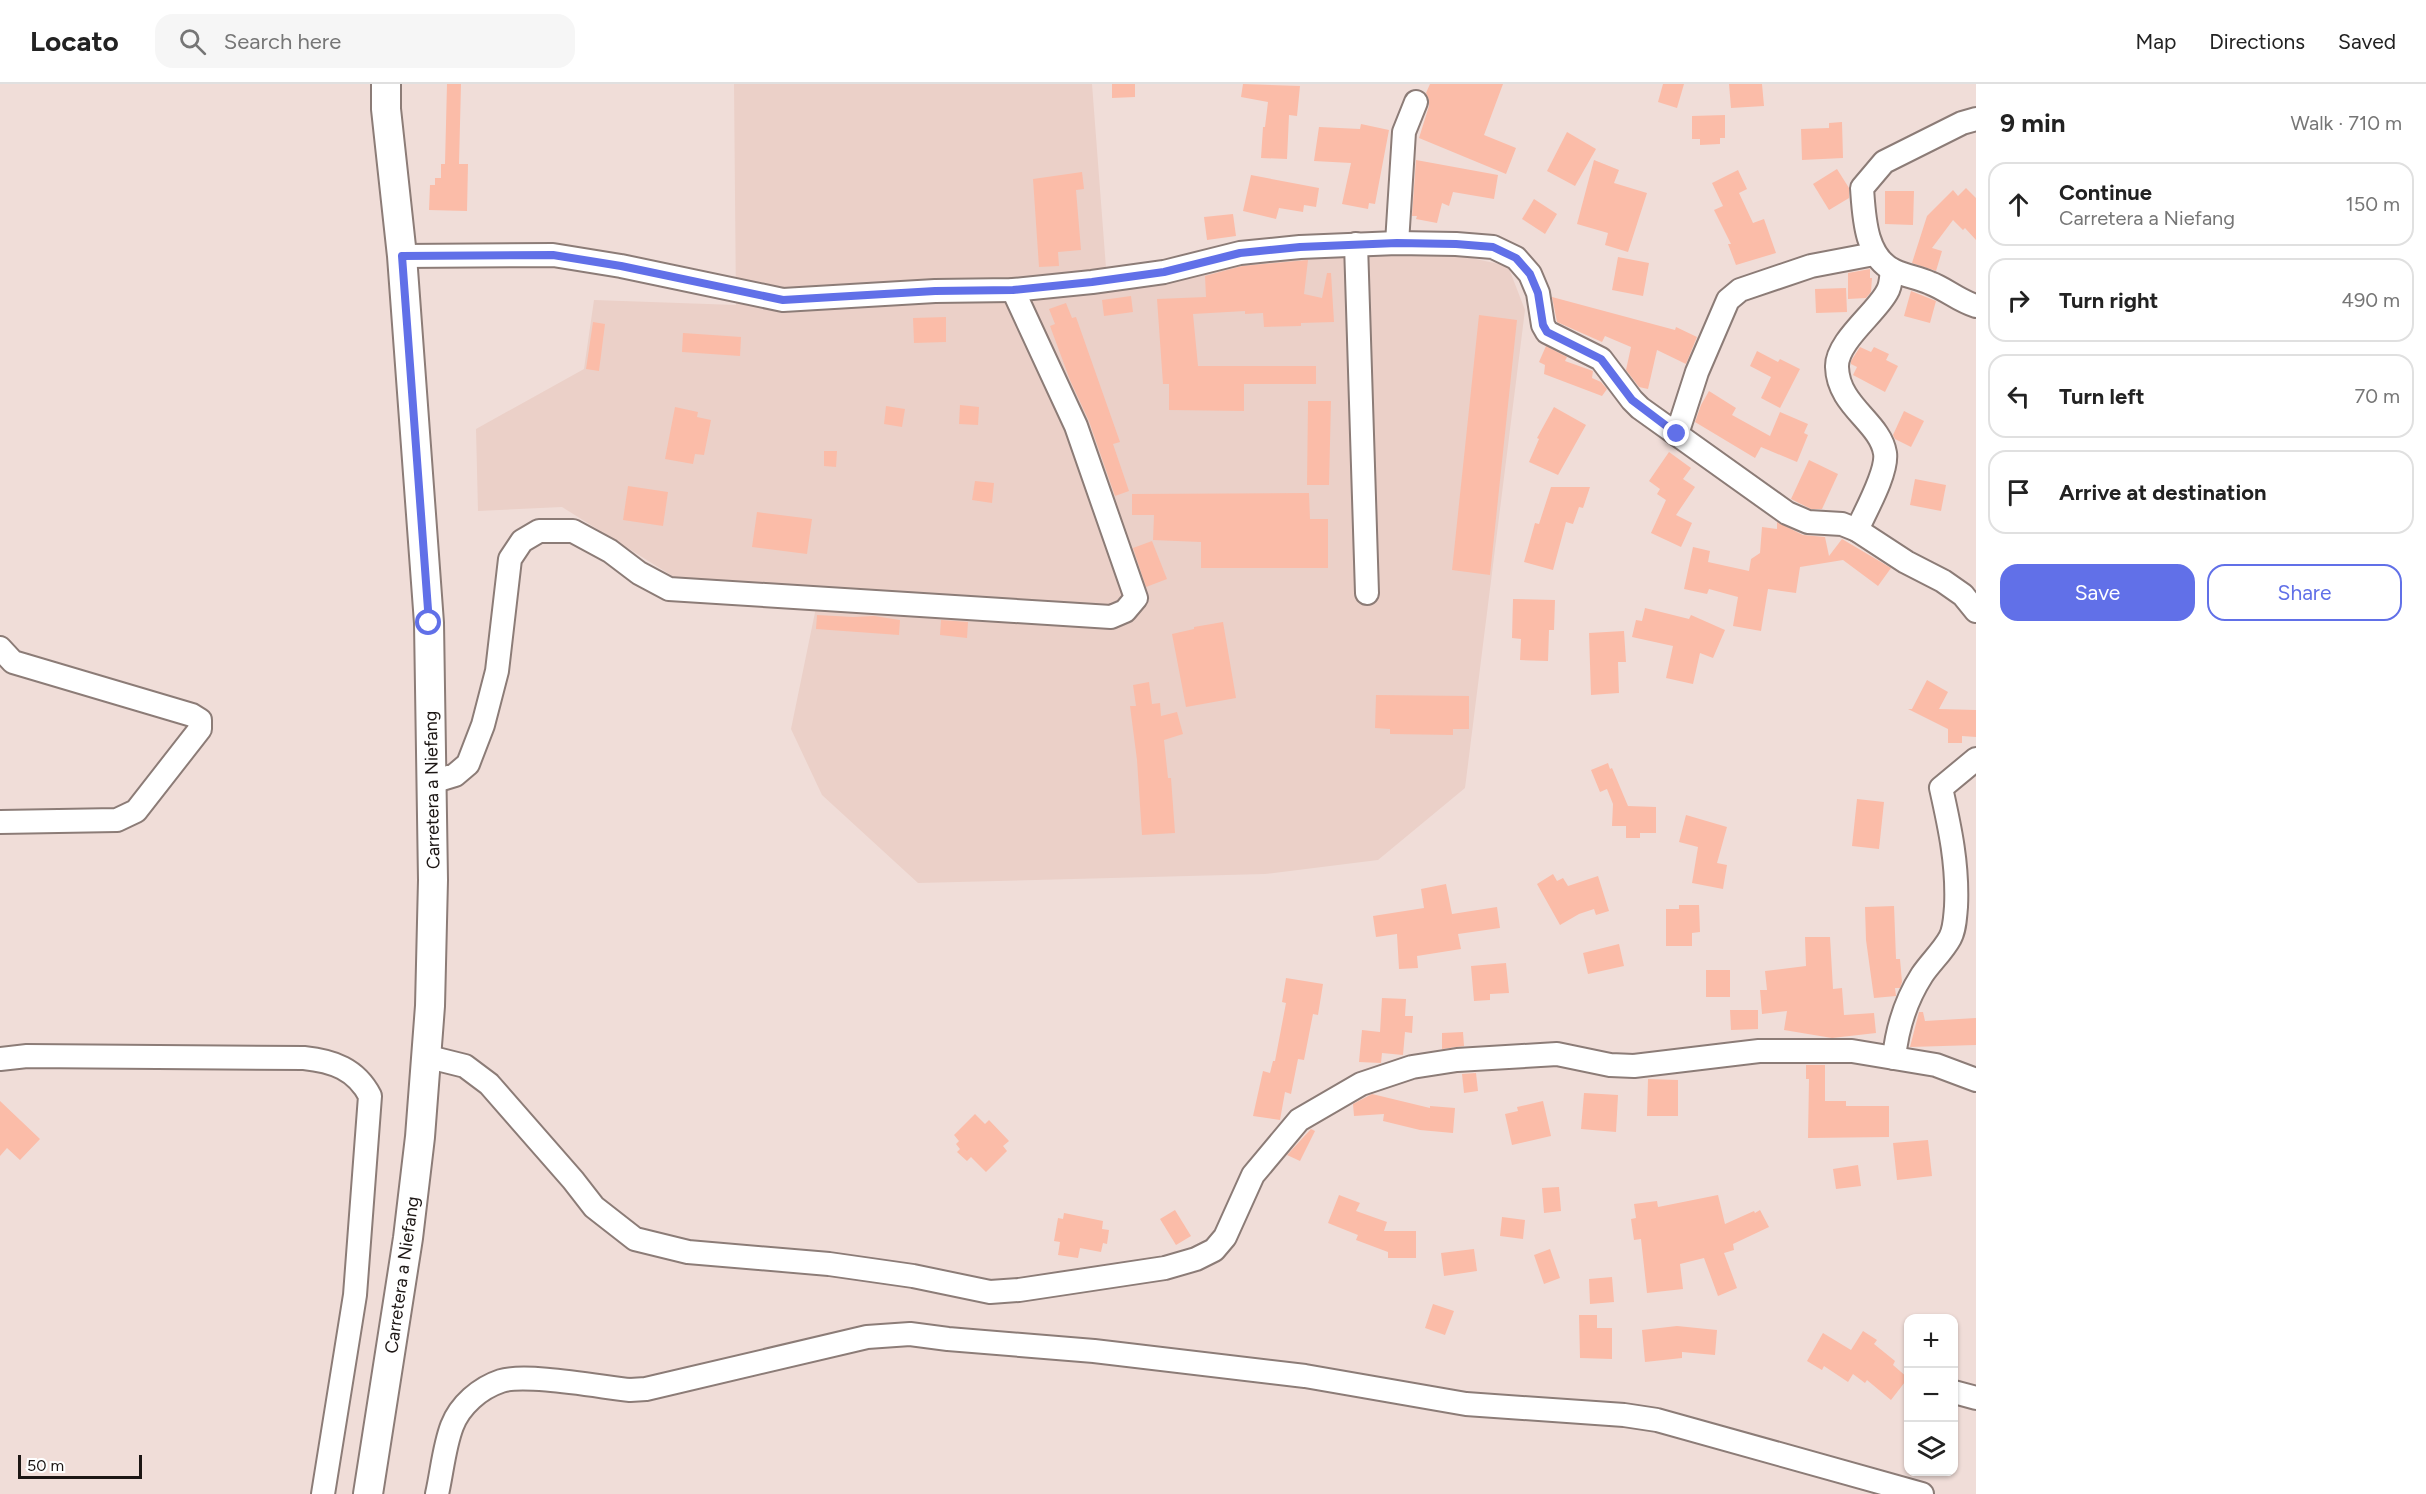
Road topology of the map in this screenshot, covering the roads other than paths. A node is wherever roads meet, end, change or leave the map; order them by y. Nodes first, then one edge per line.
1 (386, 84) edge
2 (1416, 102) dead end
3 (1976, 119) edge
4 (1397, 243) junction
5 (1356, 244) junction
6 (1874, 254) junction
7 (402, 256) junction
8 (1892, 270) junction
9 (1013, 290) junction
10 (1976, 306) edge
11 (1677, 434) junction
12 (1857, 530) junction
13 (1367, 593) dead end
14 (1976, 611) edge
15 (0, 648) edge
16 (1976, 759) edge
17 (432, 782) junction
18 (0, 822) edge
19 (425, 1056) junction
20 (1894, 1058) junction
21 (0, 1059) edge
22 (1976, 1080) edge
23 (1958, 1393) edge
24 (1976, 1398) edge
25 (322, 1494) edge
26 (368, 1494) edge
27 (437, 1494) edge
28 (1922, 1494) edge

1 - 7 main road, Carretera a Niefang
2 - 4 street
3 - 6 street
4 - 5 street
4 - 11 street
5 - 9 street
5 - 13 street
6 - 8 street
6 - 11 street
7 - 9 street
7 - 17 main road, Carretera a Niefang
8 - 10 street
8 - 12 street
9 - 17 street
11 - 12 street
12 - 14 street
15 - 18 street
16 - 20 street
17 - 19 main road, Carretera a Niefang
19 - 20 street
19 - 26 main road, Carretera a Niefang
20 - 22 street
21 - 25 street
23 - 24 street
27 - 28 street

